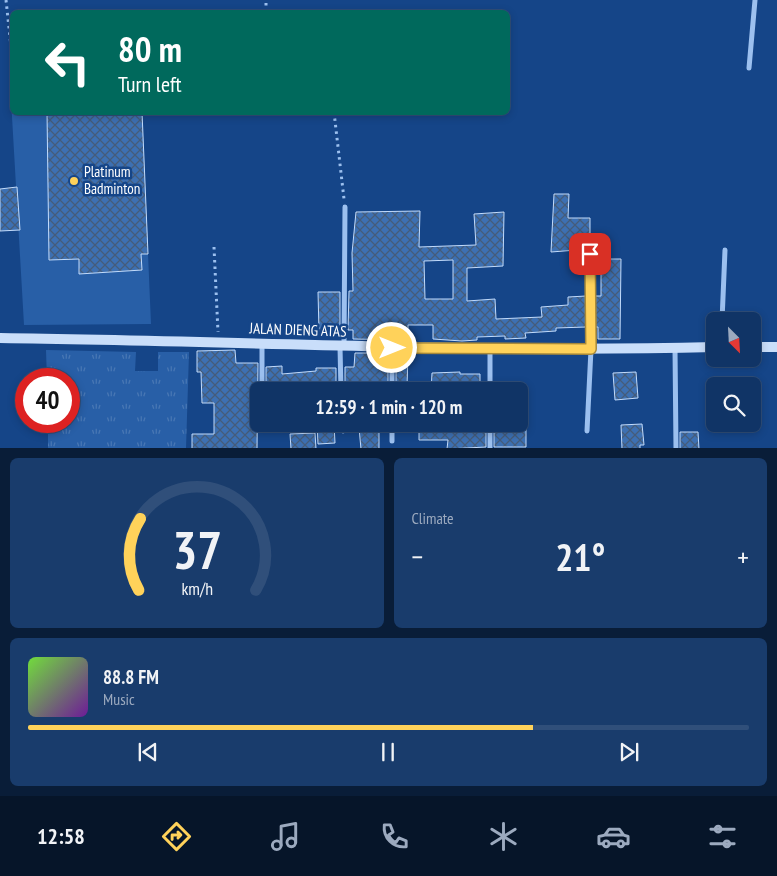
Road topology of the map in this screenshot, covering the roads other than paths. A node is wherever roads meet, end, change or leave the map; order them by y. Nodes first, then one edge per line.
1 (755, 0) edge
2 (749, 68) dead end
3 (345, 207) road end
4 (725, 250) dead end
5 (590, 254) dead end
6 (722, 312) edge
7 (0, 338) edge
8 (262, 345) junction
9 (342, 347) junction
10 (490, 347) junction
11 (761, 347) edge
12 (392, 348) junction
13 (675, 348) junction
14 (706, 348) edge
15 (777, 348) edge
16 (591, 349) junction
17 (262, 382) edge
18 (341, 382) edge
19 (392, 382) edge
20 (490, 382) edge
21 (587, 431) dead end
22 (392, 432) edge
23 (490, 432) edge
24 (392, 441) dead end
25 (490, 448) edge
26 (676, 448) edge

1 - 2 street
3 - 9 street
4 - 6 street
5 - 16 street
7 - 8 street, JALAN DIENG ATAS
8 - 9 street, JALAN DIENG ATAS
8 - 17 street
9 - 12 street, JALAN DIENG ATAS
9 - 18 street
10 - 12 street, JALAN DIENG ATAS
10 - 16 street, JALAN DIENG ATAS
10 - 20 street
11 - 15 street
12 - 19 street
13 - 14 street, JALAN DIENG ATAS
13 - 16 street, JALAN DIENG ATAS
13 - 26 street
16 - 21 street
22 - 24 street
23 - 25 street

